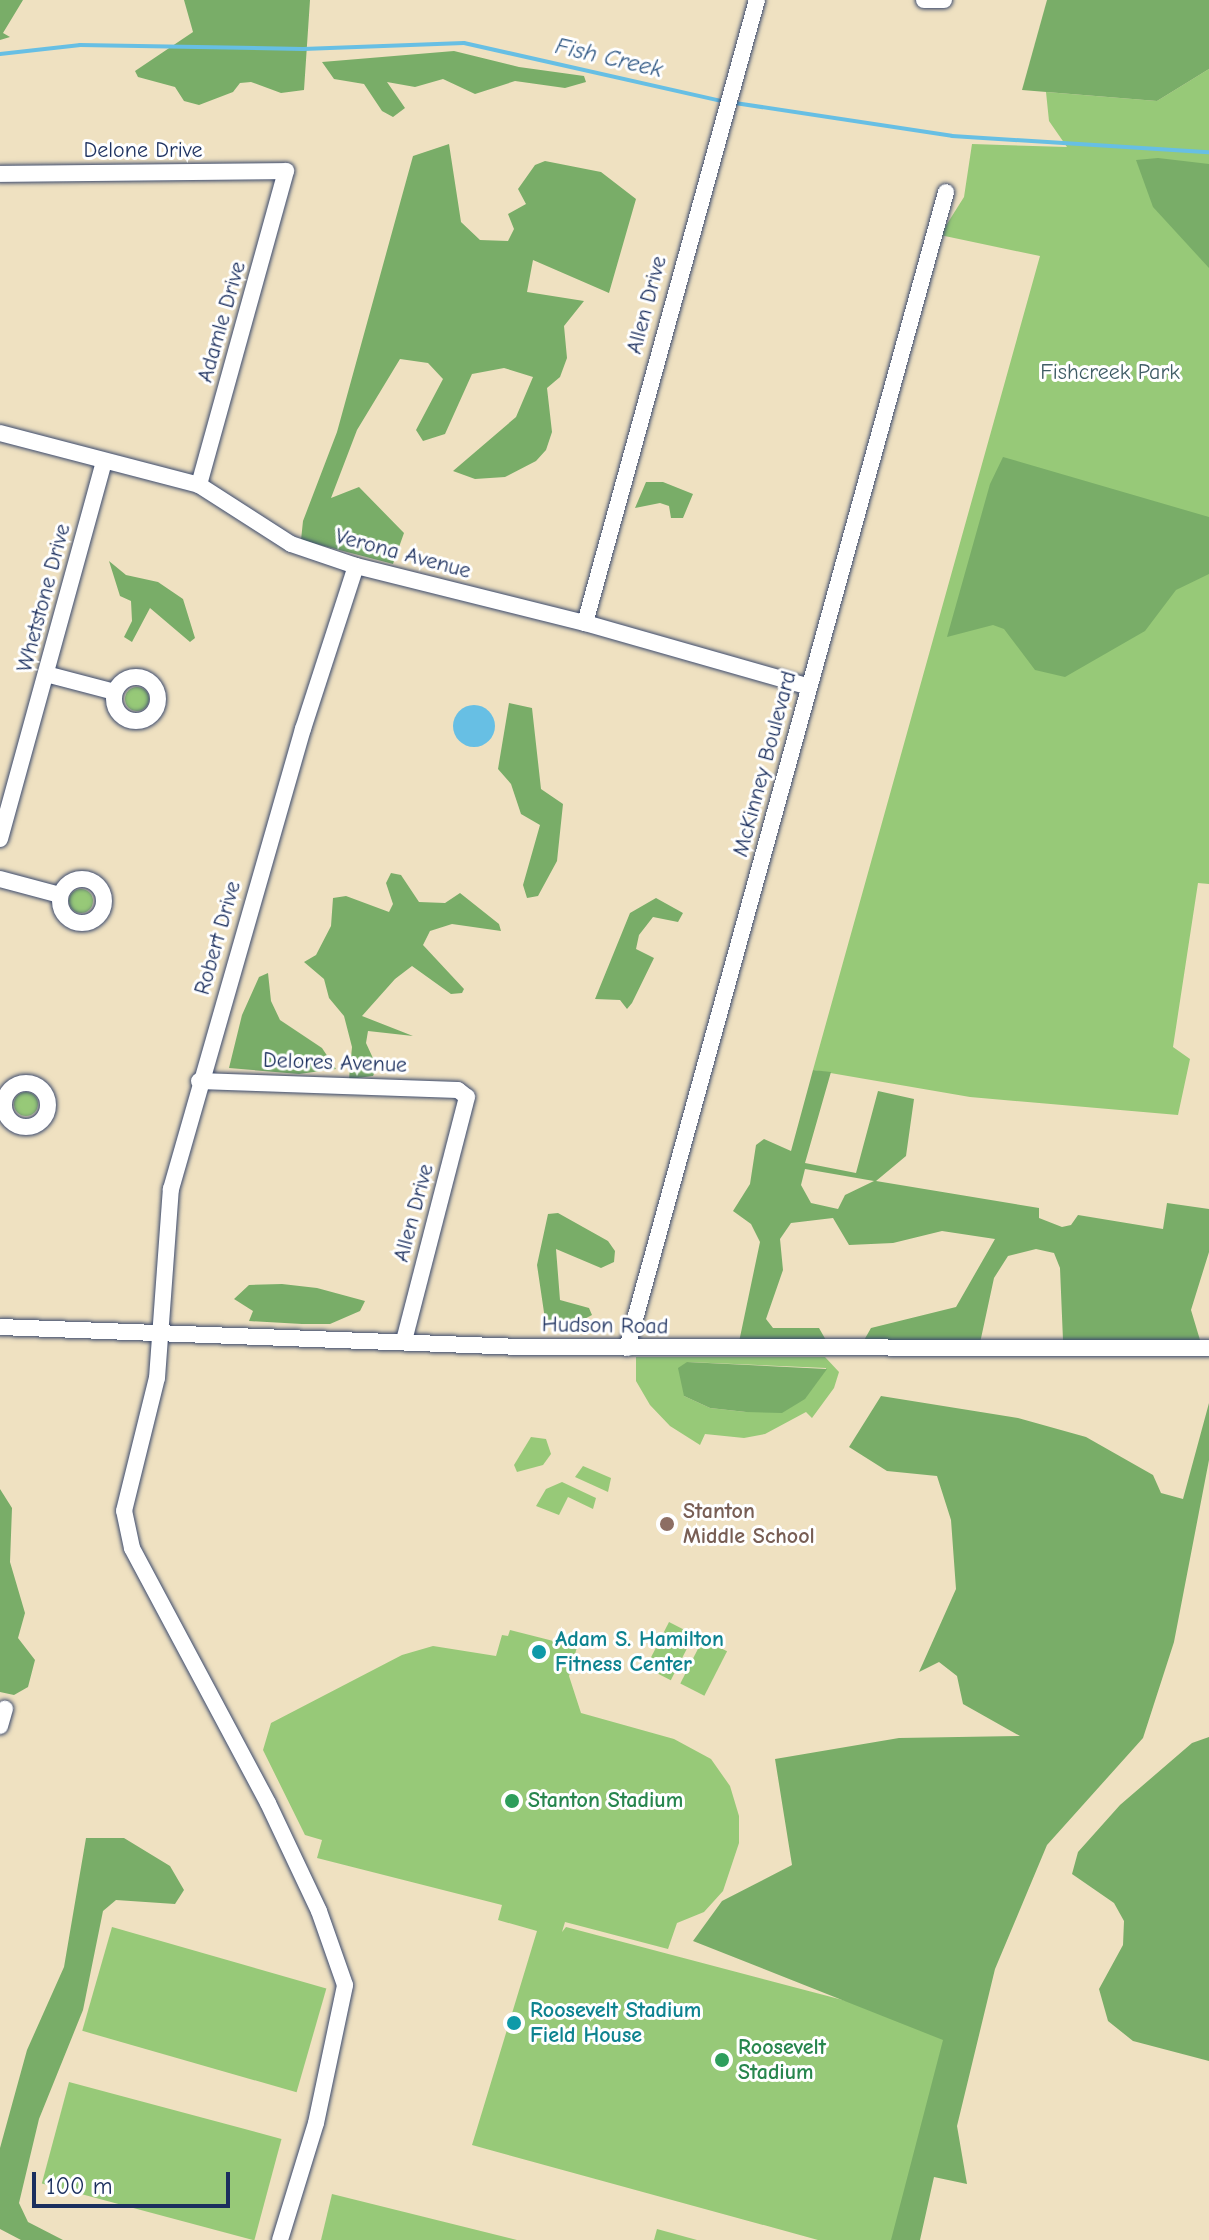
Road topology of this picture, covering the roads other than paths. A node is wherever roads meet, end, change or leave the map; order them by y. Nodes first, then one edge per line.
1 (757, 0) edge
2 (924, 0) edge
3 (944, 0) edge
4 (286, 171) joint
5 (0, 174) edge
6 (946, 192) dead end
7 (0, 433) edge
8 (104, 462) junction
9 (199, 485) junction
10 (356, 566) junction
11 (585, 623) junction
12 (46, 674) junction
13 (809, 687) junction
14 (115, 692) dead end
15 (0, 839) edge
16 (0, 879) edge
17 (60, 895) dead end
18 (199, 1081) junction
19 (467, 1097) joint
20 (0, 1327) edge
21 (159, 1330) junction
22 (404, 1341) junction
23 (627, 1348) junction
24 (1209, 1348) edge
25 (280, 2240) edge

1 - 11 street, Allen Drive
2 - 3 street
4 - 5 street, Delone Drive
4 - 9 street, Adamle Drive
6 - 13 street, McKinney Boulevard
7 - 8 street, Verona Avenue
8 - 9 street, Verona Avenue
8 - 12 street, Whetstone Drive
9 - 10 street, Verona Avenue
10 - 11 street, Verona Avenue
10 - 18 street, Robert Drive
11 - 13 street, Verona Avenue
12 - 14 street
12 - 15 street, Whetstone Drive
13 - 23 street, McKinney Boulevard
16 - 17 street
18 - 19 street, Delores Avenue
18 - 21 street, Robert Drive
19 - 22 street, Allen Drive
20 - 21 street, Hudson Road
21 - 22 street, Hudson Road
21 - 25 street, Robert Drive
22 - 23 street, Hudson Road
23 - 24 street, Hudson Road

